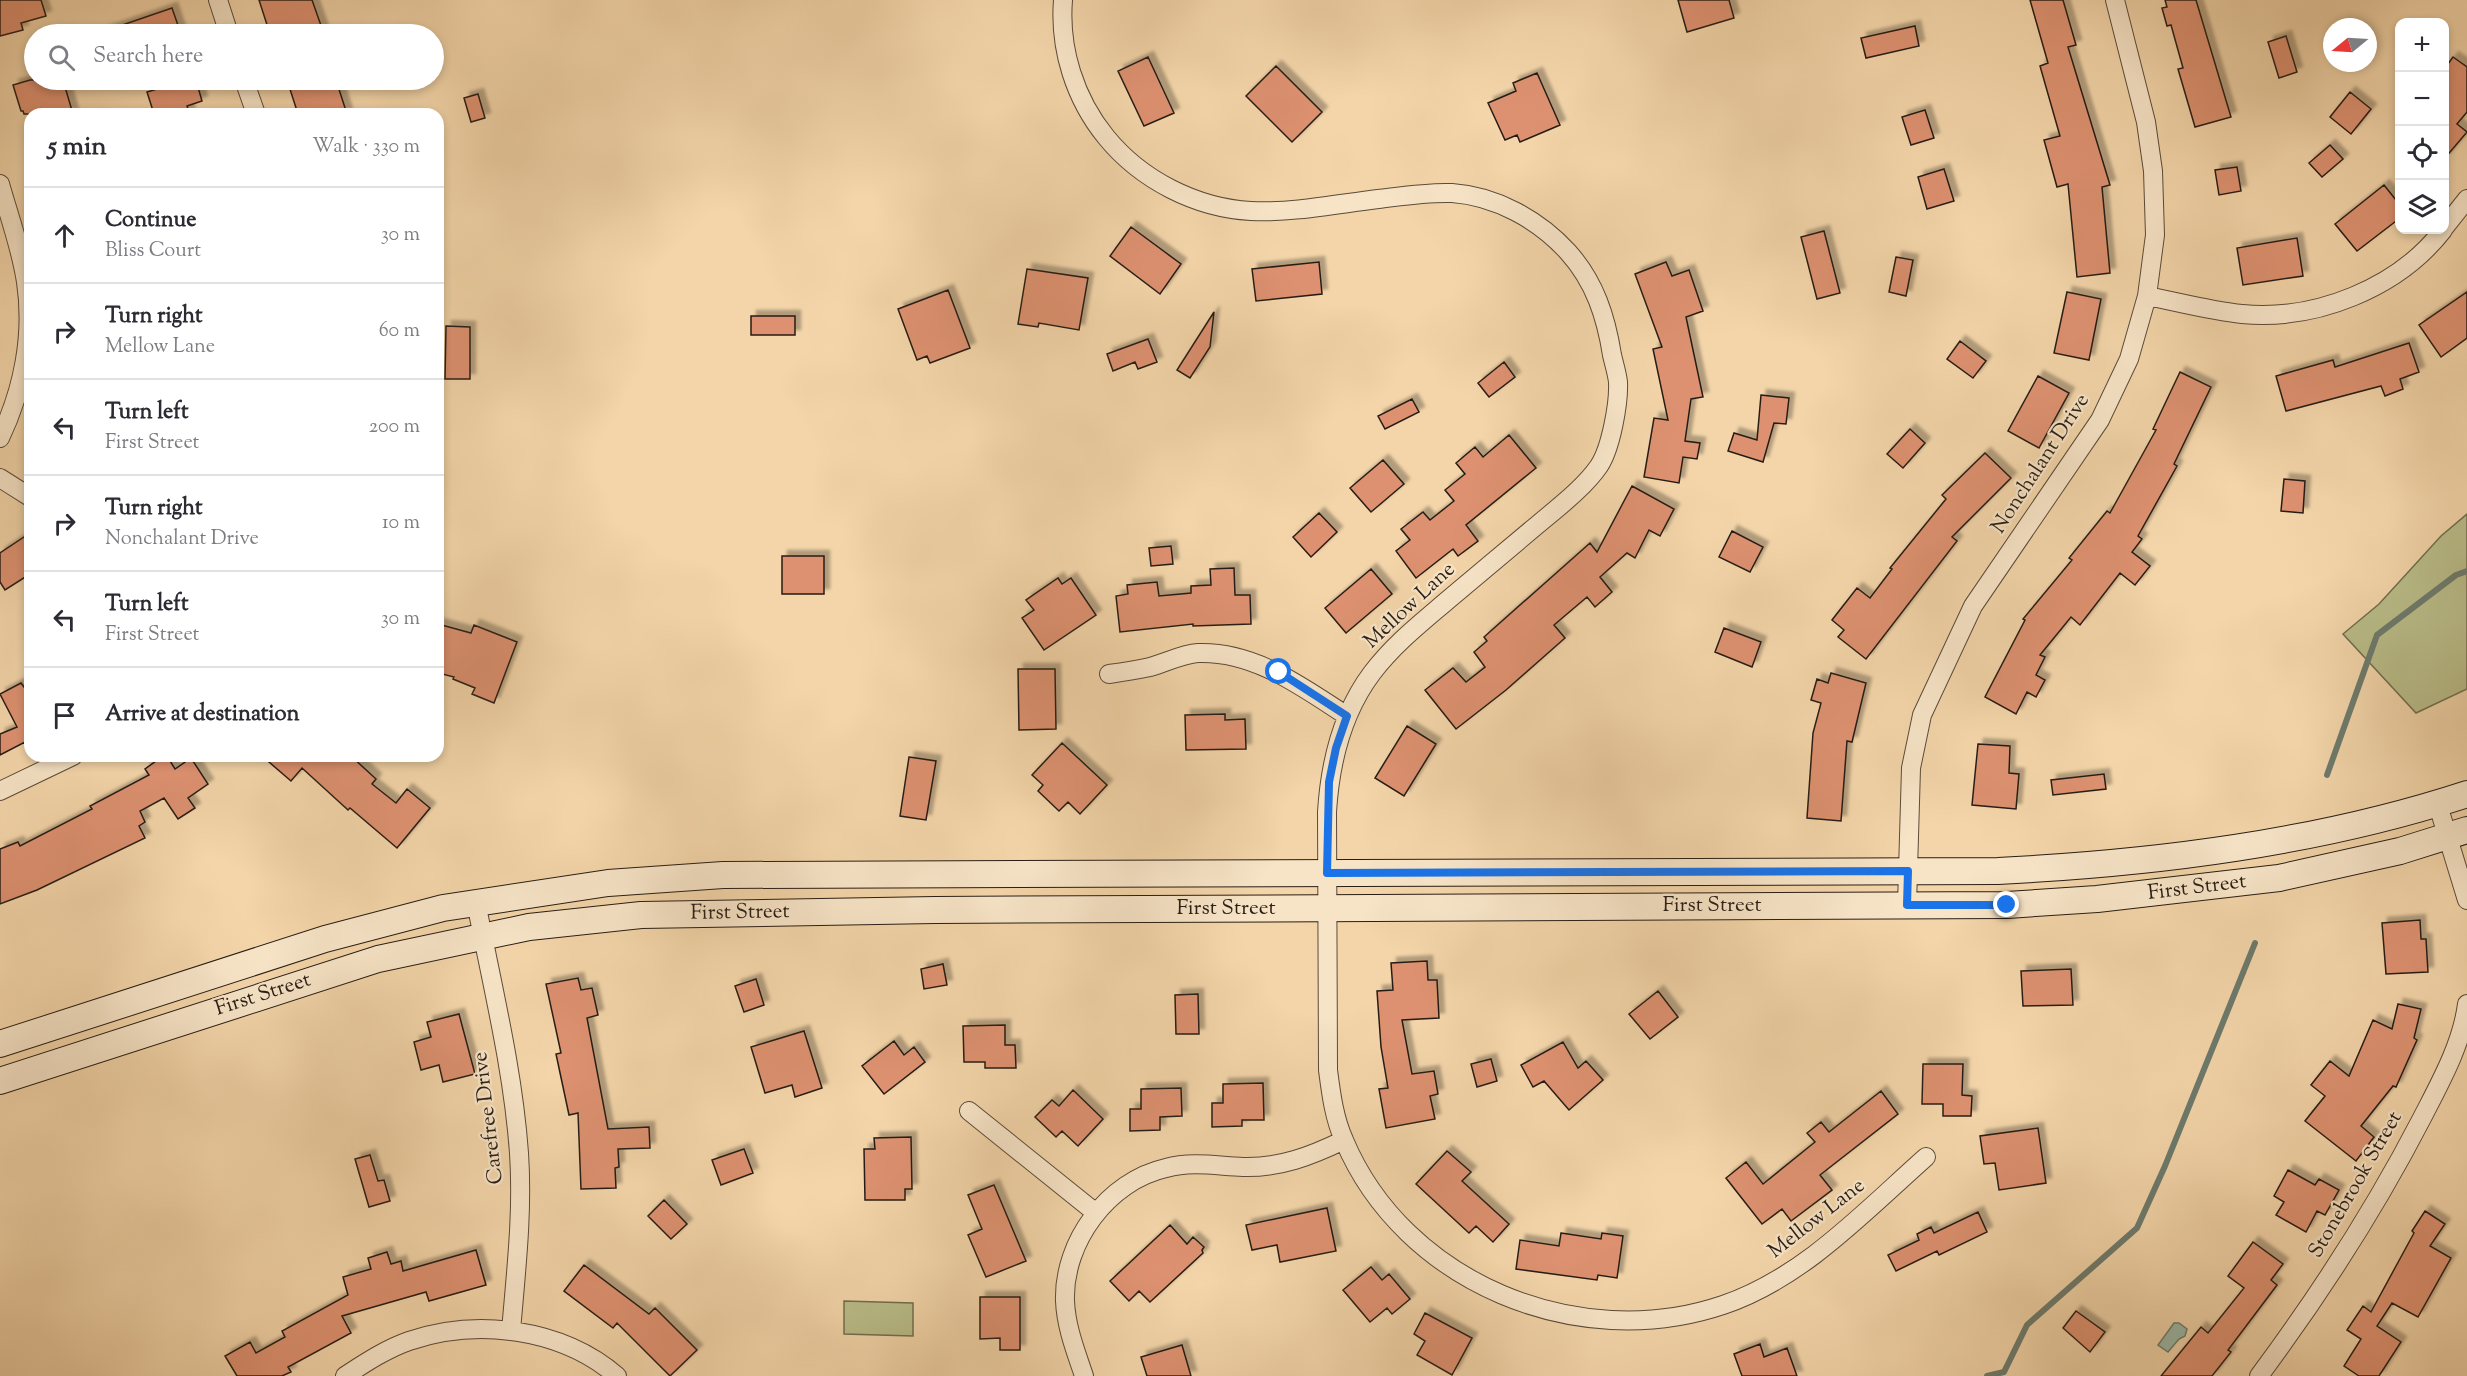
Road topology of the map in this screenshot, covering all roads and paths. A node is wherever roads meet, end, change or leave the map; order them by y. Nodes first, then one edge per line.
1 (218, 0) edge
2 (1063, 0) edge
3 (2115, 0) edge
4 (226, 24) edge
5 (248, 90) edge
6 (254, 108) edge
7 (0, 184) edge
8 (2467, 199) edge
9 (2449, 222) edge
10 (2439, 234) edge
11 (24, 272) edge
12 (2147, 296) junction
13 (24, 368) edge
14 (0, 438) edge
15 (0, 478) edge
16 (24, 493) edge
17 (1109, 674) dead end
18 (1347, 716) junction
19 (61, 762) edge
20 (0, 792) edge
21 (2467, 794) edge
22 (2437, 802) junction
23 (2458, 833) edge
24 (1908, 871) junction
25 (1327, 873) junction
26 (2467, 900) edge
27 (476, 902) junction
28 (1907, 905) junction
29 (1327, 908) junction
30 (483, 936) junction
31 (2467, 1004) edge
32 (0, 1044) edge
33 (0, 1081) edge
34 (969, 1111) dead end
35 (1344, 1140) junction
36 (1926, 1157) dead end
37 (1096, 1213) junction
38 (511, 1331) junction
39 (345, 1376) edge
40 (617, 1376) edge
41 (1084, 1376) edge
42 (2259, 1376) edge

1 - 4 street
2 - 18 street, Mellow Lane
3 - 12 street, Nonchalant Drive
5 - 6 street
7 - 11 street
8 - 9 street
10 - 12 street
12 - 24 street, Nonchalant Drive
13 - 14 street
15 - 16 street
17 - 18 street
18 - 25 street, Mellow Lane
19 - 20 street
21 - 22 main road, First Street
22 - 23 street
22 - 24 main road, First Street
23 - 26 street
23 - 28 main road, First Street
24 - 25 main road, First Street
24 - 28 street, Nonchalant Drive
25 - 27 main road, First Street
25 - 29 street, Mellow Lane
27 - 30 street, Carefree Drive
27 - 32 main road, First Street
28 - 29 main road, First Street
29 - 30 main road, First Street
29 - 35 street, Mellow Lane
30 - 33 main road, First Street
30 - 38 street, Carefree Drive
31 - 42 street, Stonebrook Street
34 - 37 street
35 - 36 street, Mellow Lane
35 - 37 street
37 - 41 street
38 - 39 street
38 - 40 street

